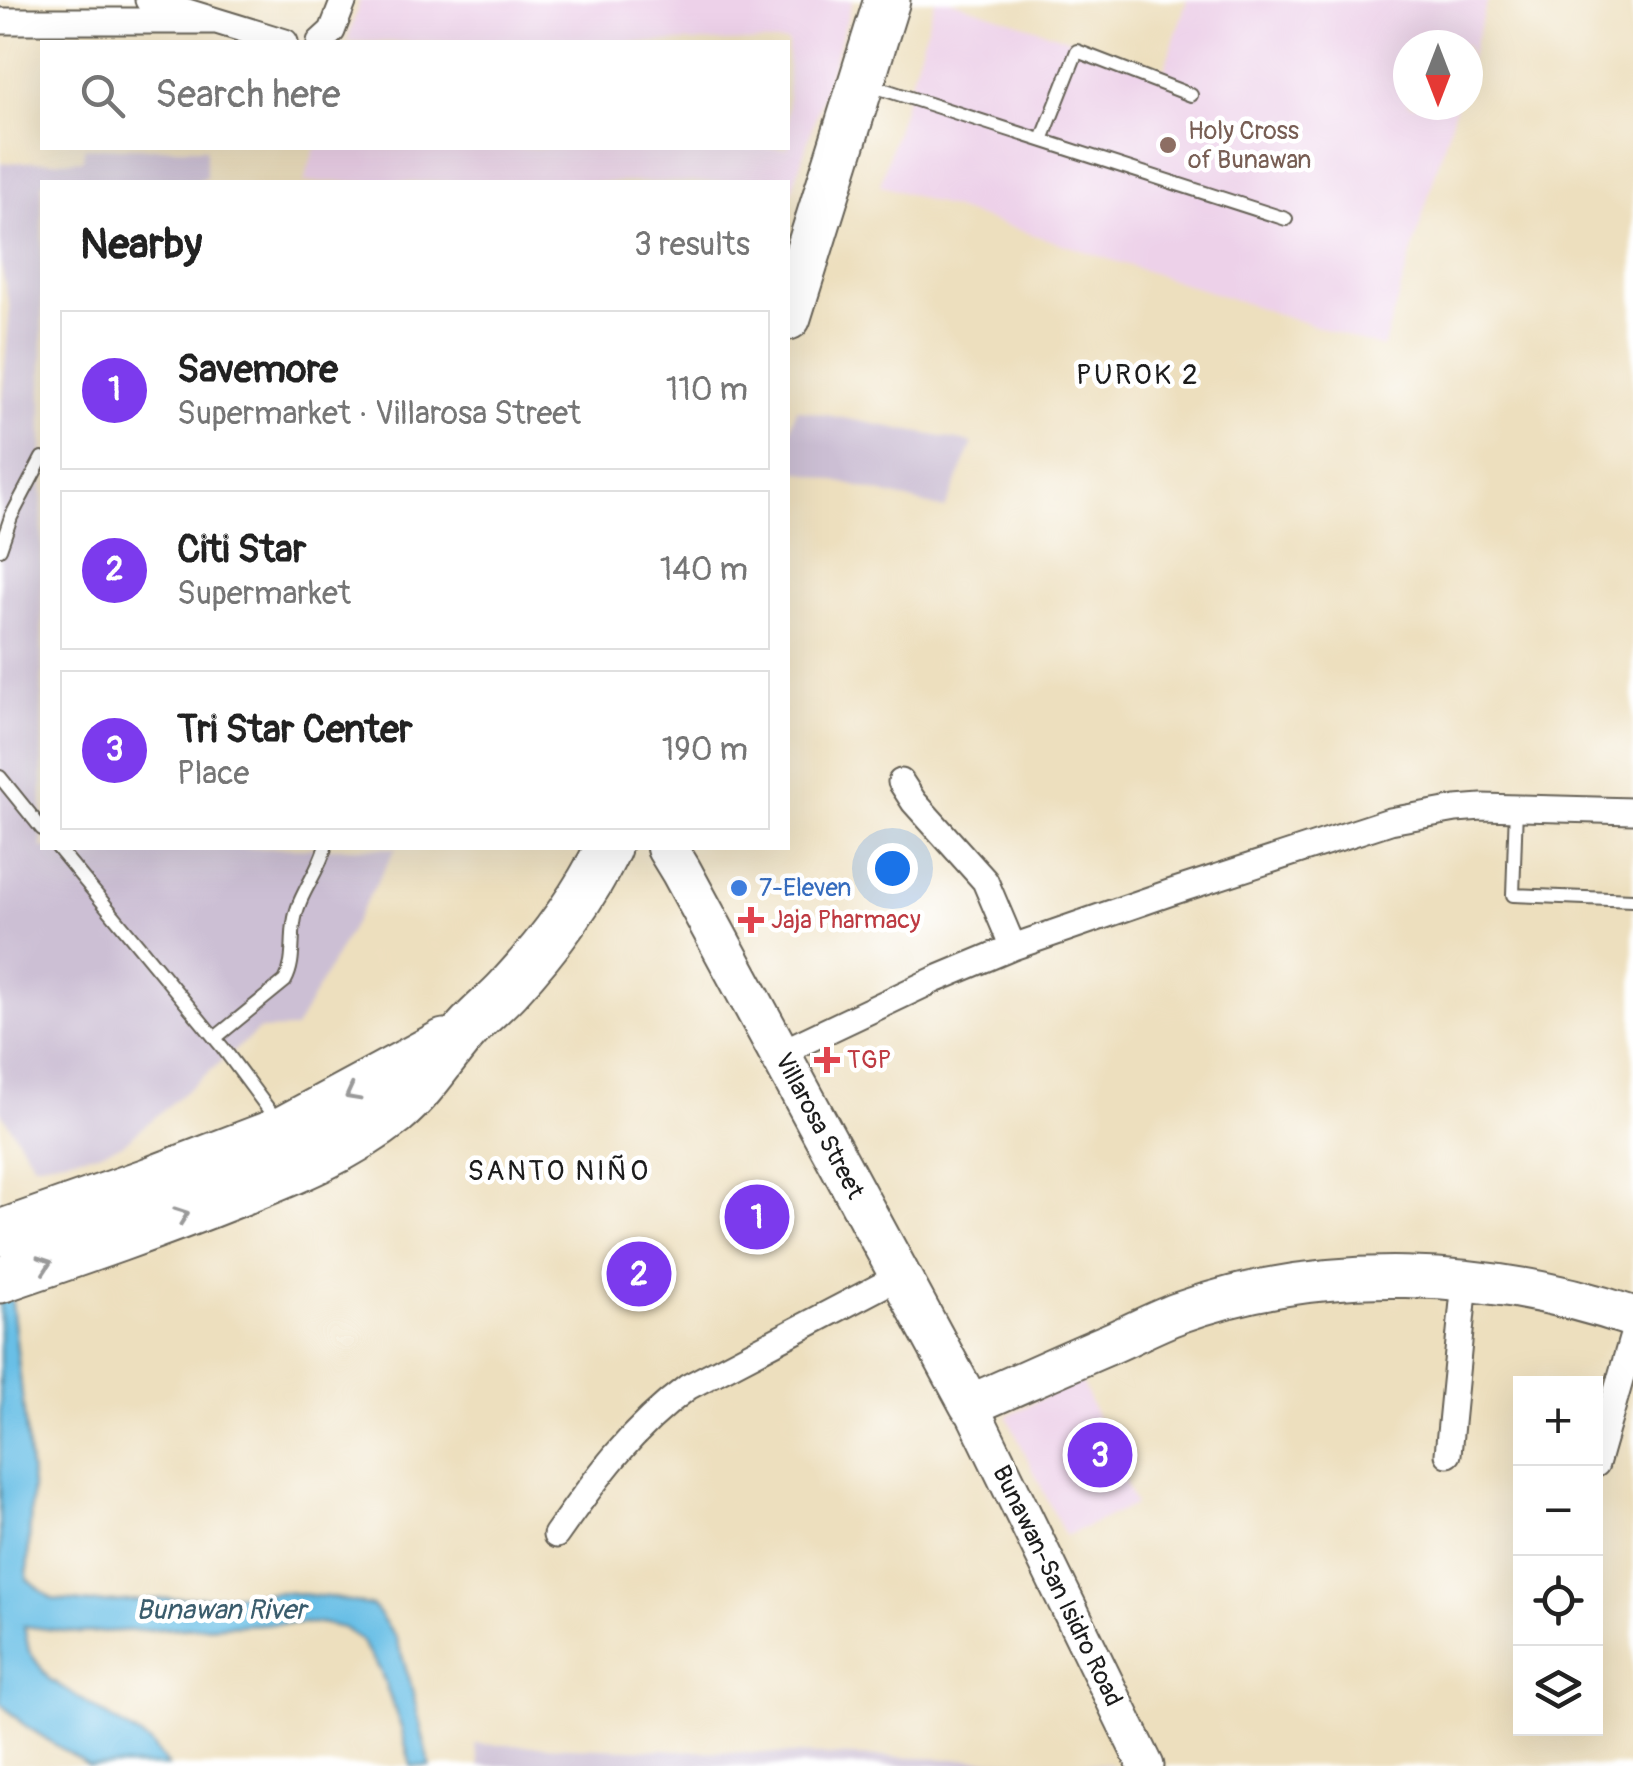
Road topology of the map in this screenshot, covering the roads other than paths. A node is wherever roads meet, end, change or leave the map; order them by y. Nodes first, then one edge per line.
1 (148, 0) edge
2 (344, 0) edge
3 (888, 0) edge
4 (214, 20) junction
5 (0, 21) edge
6 (279, 40) edge
7 (322, 40) edge
8 (862, 82) junction
9 (1191, 95) dead end
10 (1042, 140) junction
11 (1286, 219) dead end
12 (790, 308) edge
13 (40, 462) edge
14 (0, 549) edge
15 (0, 778) edge
16 (901, 782) dead end
17 (1516, 806) junction
18 (1633, 811) edge
19 (40, 827) edge
20 (60, 850) edge
21 (324, 850) edge
22 (607, 850) edge
23 (668, 850) edge
24 (1633, 900) edge
25 (1013, 947) junction
26 (215, 1038) junction
27 (780, 1052) junction
28 (293, 1149) junction
29 (0, 1232) edge
30 (900, 1276) junction
31 (0, 1280) edge
32 (1465, 1281) junction
33 (1633, 1317) edge
34 (1633, 1335) edge
35 (970, 1405) junction
36 (1603, 1440) edge
37 (1448, 1454) dead end
38 (556, 1535) dead end
39 (1146, 1766) edge

1 - 4 street
2 - 7 street
3 - 8 highway
4 - 5 street
4 - 6 street
8 - 10 lane
8 - 12 highway
9 - 10 lane
10 - 11 lane
13 - 14 lane
15 - 19 lane
16 - 25 street
17 - 18 street
17 - 24 lane
17 - 25 street
20 - 26 lane
21 - 26 lane
22 - 28 highway
23 - 27 main road, Villarosa Street
25 - 27 street
26 - 28 lane
27 - 30 main road, Villarosa Street
28 - 29 highway
31 -> 28 highway
30 - 35 main road, Villarosa Street
30 - 38 street
32 - 33 main road
32 - 35 main road
32 - 37 street
34 - 36 street
35 - 39 main road, Bunawan-San Isidro Road

